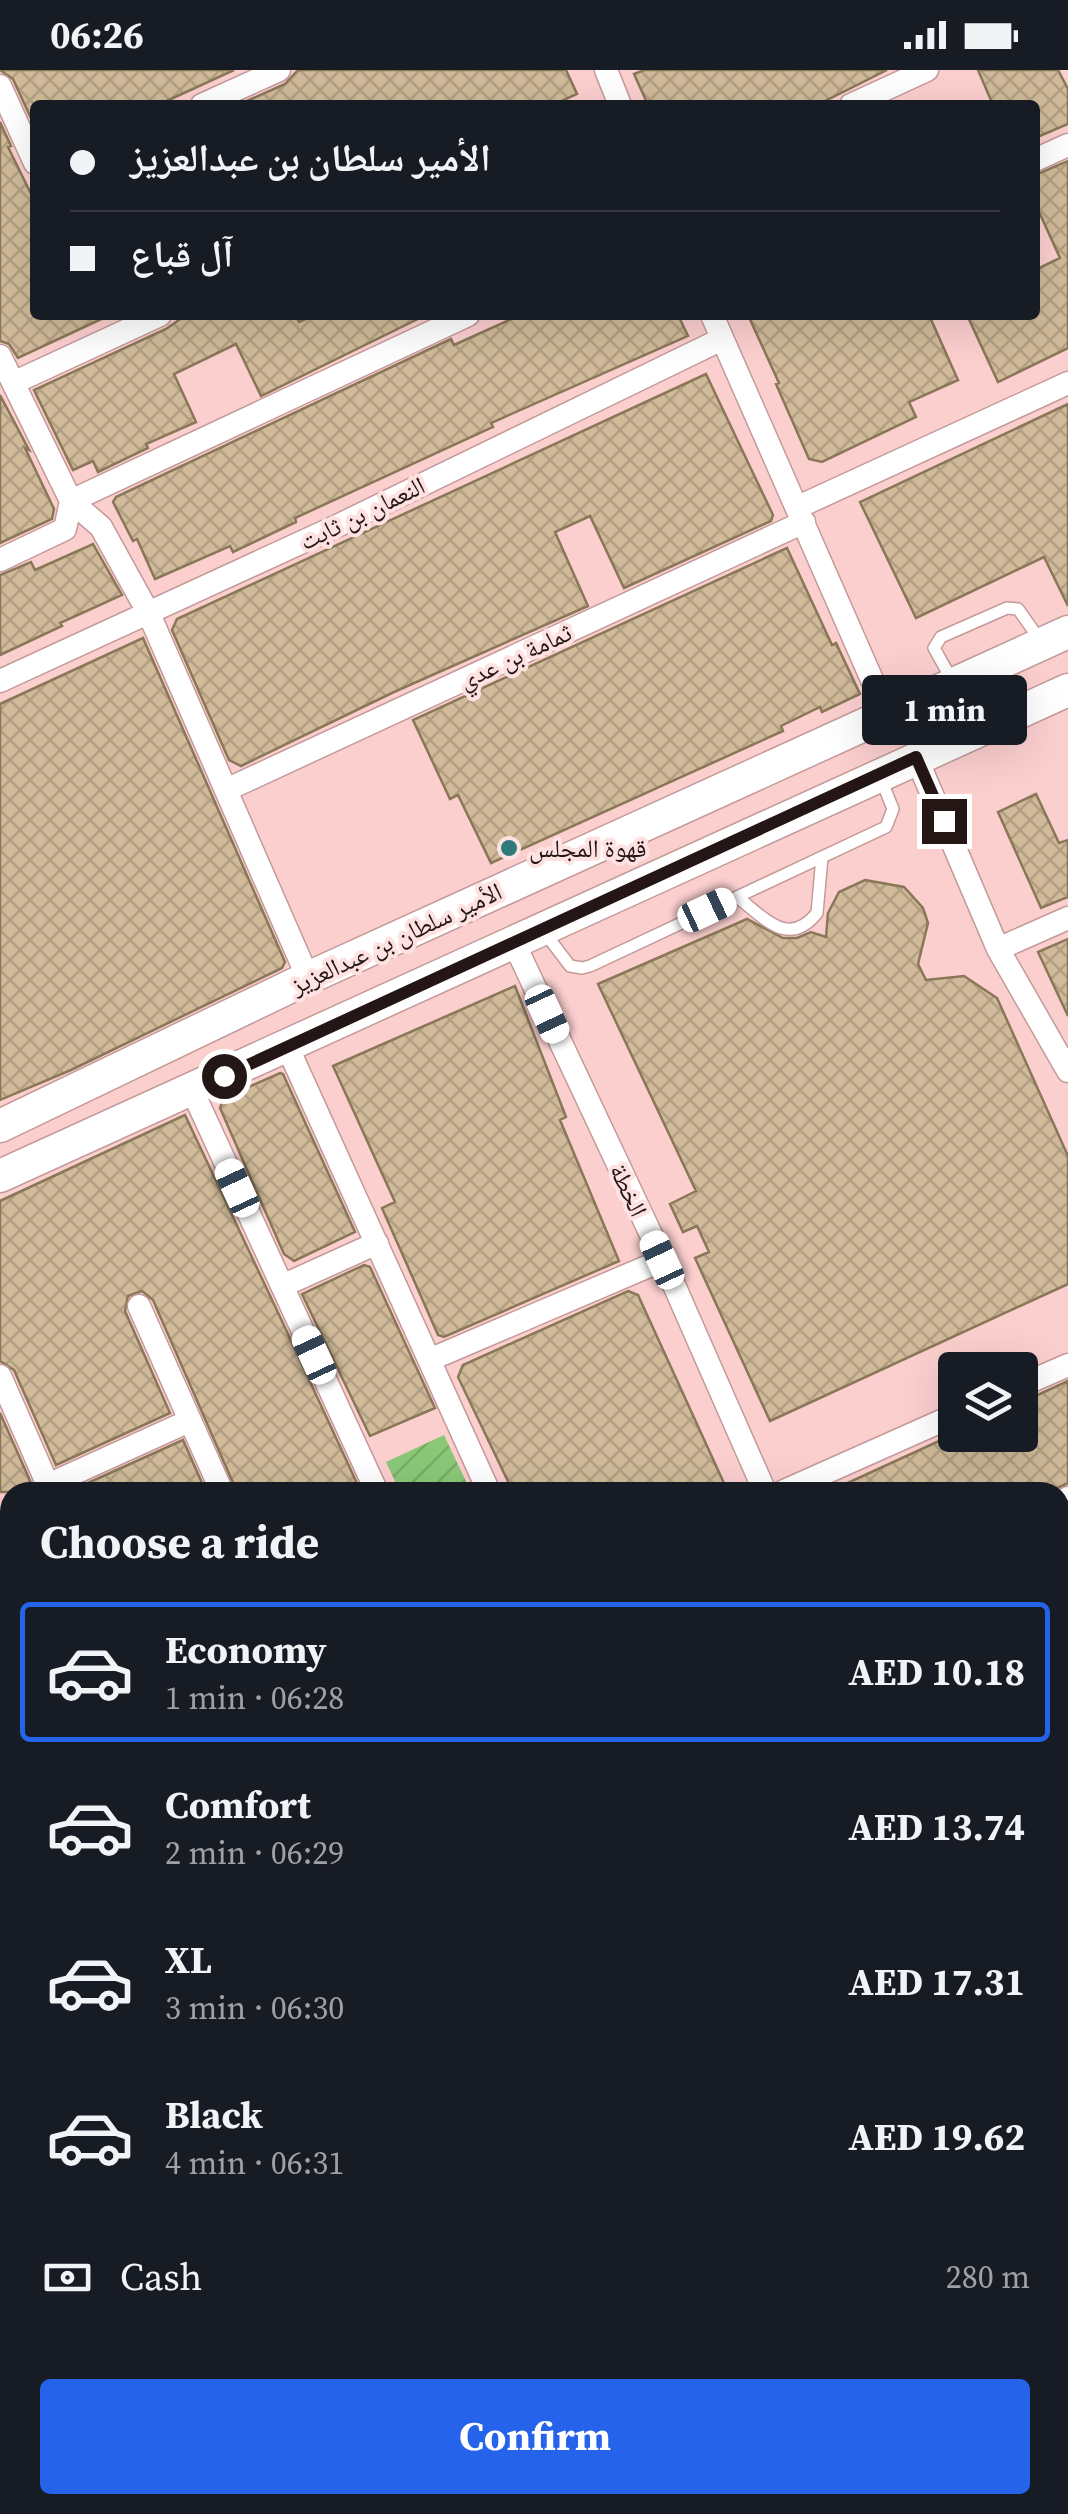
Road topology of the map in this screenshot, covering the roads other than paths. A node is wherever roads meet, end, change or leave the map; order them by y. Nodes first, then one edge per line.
1 (279, 70) edge
2 (927, 70) edge
3 (610, 71) edge
4 (0, 86) edge
5 (213, 100) edge
6 (616, 100) edge
7 (862, 100) edge
8 (1068, 145) edge
9 (30, 152) edge
10 (1040, 158) edge
11 (457, 320) edge
12 (714, 320) edge
13 (114, 325) edge
14 (722, 340) junction
15 (0, 356) edge
16 (13, 383) junction
17 (1068, 383) edge
18 (71, 501) junction
19 (801, 514) junction
20 (0, 560) edge
21 (150, 614) junction
22 (1055, 638) edge
23 (0, 681) edge
24 (955, 684) junction
25 (1068, 690) edge
26 (887, 714) junction
27 (916, 757) junction
28 (880, 775) junction
29 (226, 790) junction
30 (822, 857) junction
31 (736, 897) junction
32 (1068, 918) edge
33 (528, 937) junction
34 (998, 950) junction
35 (308, 978) junction
36 (287, 1046) junction
37 (1066, 1063) edge
38 (192, 1090) junction
39 (0, 1126) edge
40 (0, 1176) edge
41 (378, 1243) junction
42 (662, 1260) junction
43 (282, 1286) junction
44 (139, 1306) dead end
45 (430, 1360) junction
46 (1068, 1365) edge
47 (0, 1376) edge
48 (1038, 1378) edge
49 (189, 1420) junction
50 (938, 1423) edge
51 (46, 1482) edge
52 (63, 1482) edge
53 (217, 1482) edge
54 (372, 1482) edge
55 (485, 1482) edge
56 (762, 1482) edge
57 (804, 1482) edge

1 - 5 street
2 - 7 street
3 - 6 street
4 - 9 street
8 - 10 street
11 - 18 street
12 - 14 street
13 - 16 street
14 - 19 street
14 - 21 street, النعمان بن ثابت
15 - 16 street
16 - 18 street
17 - 19 street, ثمامة بن عدي
18 - 20 street
18 - 21 street
19 - 26 street
19 - 29 street, ثمامة بن عدي
21 - 23 street, النعمان بن ثابت
21 - 29 street
22 - 24 street, الأمير سلطان بن عبدالعزيز
22 - 24 lane
24 - 26 street, الأمير سلطان بن عبدالعزيز
25 - 27 street, الأمير سلطان بن عبدالعزيز
26 - 35 street, الأمير سلطان بن عبدالعزيز
27 - 28 street, الأمير سلطان بن عبدالعزيز
27 - 34 street
28 - 30 lane
28 - 33 street, الأمير سلطان بن عبدالعزيز
29 - 35 street
30 - 31 lane
30 - 31 lane
31 - 33 lane
32 - 34 street
33 - 36 street, الأمير سلطان بن عبدالعزيز
33 - 42 street, الخطة
34 - 37 street
35 - 39 street, الأمير سلطان بن عبدالعزيز
36 - 38 street, الأمير سلطان بن عبدالعزيز
36 - 41 street
38 - 40 street, الأمير سلطان بن عبدالعزيز
38 - 43 street
41 - 43 street
41 - 45 street
42 - 45 street
42 - 56 street, الخطة
43 - 54 street
44 - 49 street
45 - 55 street
46 - 48 street
47 - 51 street
49 - 52 street
49 - 53 street
50 - 57 street

